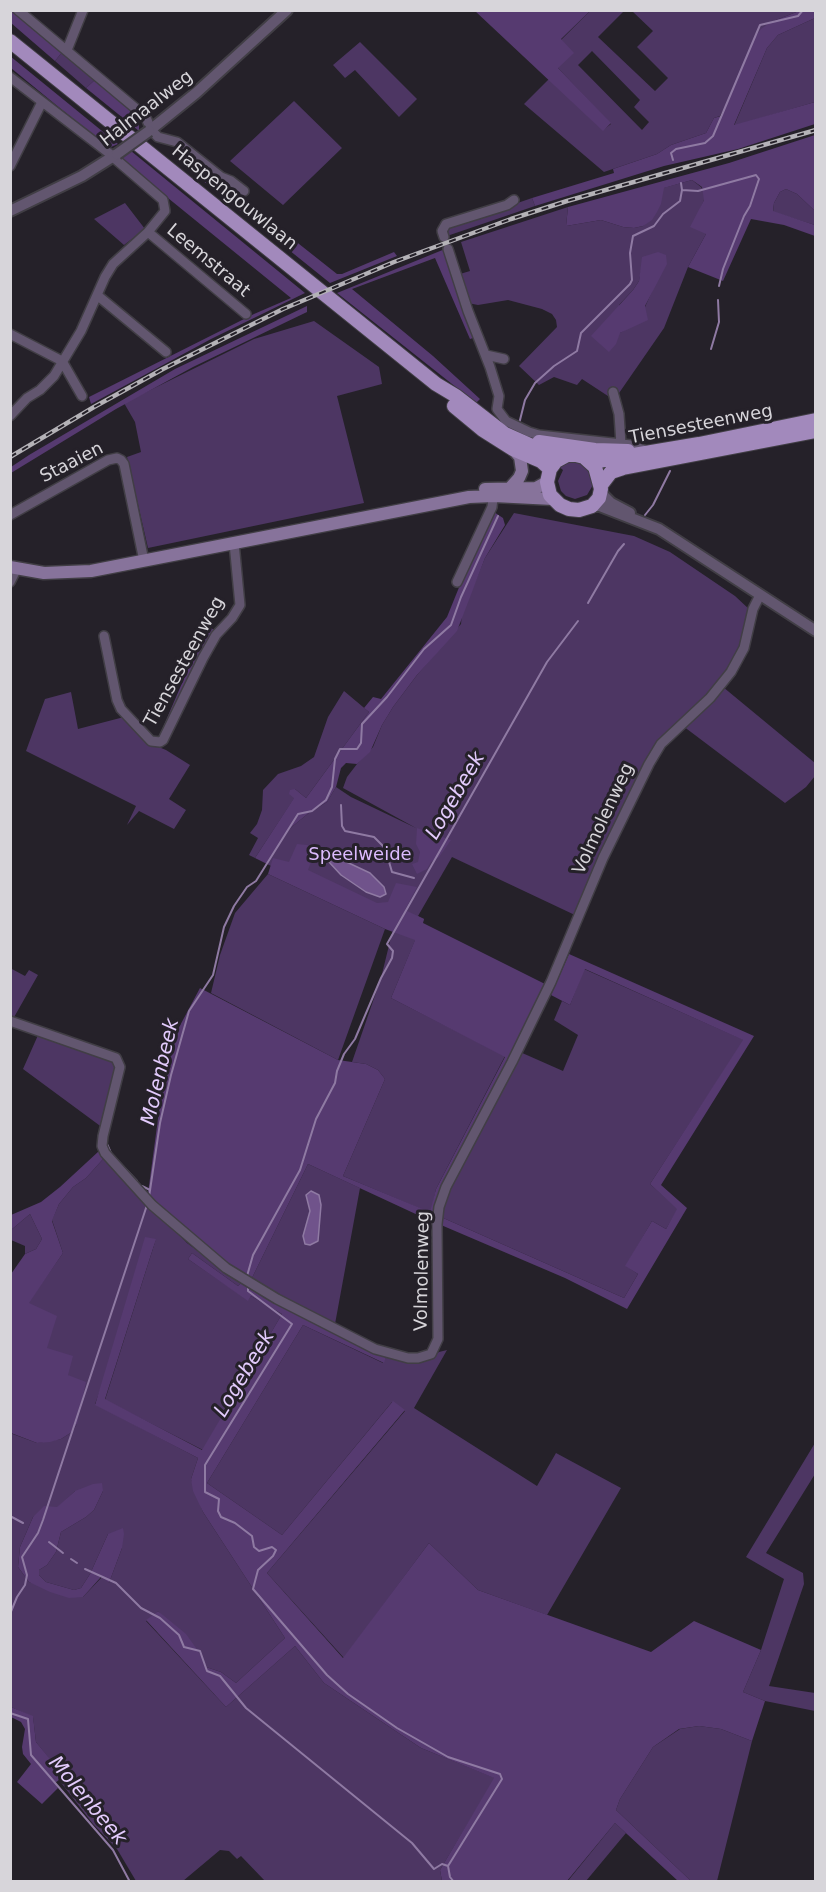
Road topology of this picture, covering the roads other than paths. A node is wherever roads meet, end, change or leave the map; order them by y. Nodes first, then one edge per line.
1 (18, 10) edge
2 (83, 10) edge
3 (287, 10) edge
4 (10, 40) edge
5 (67, 50) junction
6 (10, 77) edge
7 (42, 102) junction
8 (150, 130) junction
9 (115, 156) junction
10 (11, 164) edge
11 (244, 191) dead end
12 (514, 200) dead end
13 (10, 211) edge
14 (148, 232) junction
15 (443, 234) dead end
16 (448, 249) dead end
17 (97, 295) junction
18 (246, 314) dead end
19 (10, 334) edge
20 (166, 352) dead end
21 (486, 355) junction
22 (504, 359) dead end
23 (62, 361) junction
24 (435, 384) junction
25 (613, 392) dead end
26 (82, 396) dead end
27 (497, 409) junction
28 (12, 410) edge
29 (479, 415) junction
30 (816, 420) edge
31 (493, 424) junction
32 (816, 431) edge
33 (621, 444) junction
34 (513, 449) junction
35 (651, 451) junction
36 (563, 457) junction
37 (592, 462) junction
38 (548, 475) junction
39 (510, 488) junction
40 (601, 489) junction
41 (494, 492) junction
42 (553, 499) junction
43 (592, 506) junction
44 (10, 515) edge
45 (640, 520) junction
46 (234, 543) junction
47 (144, 561) junction
48 (14, 568) edge
49 (10, 582) edge
50 (457, 582) dead end
51 (760, 595) junction
52 (816, 632) edge
53 (104, 636) dead end
54 (10, 1021) edge

1 - 5 street
2 - 5 street
3 - 8 street, Halmaalweg
4 - 24 main road, Haspengouwlaan
5 - 8 street
6 - 7 street
7 - 9 street
7 - 10 street
8 - 9 street, Halmaalweg, bridge
8 - 11 street
9 - 13 street, Halmaalweg
9 - 14 street
12 - 15 street
14 - 17 street
14 - 18 street, Leemstraat
16 - 21 street
17 - 20 street
17 - 23 street
19 - 23 street
21 - 22 street
21 - 27 street
23 - 26 street
23 - 28 street
24 - 29 main road, Haspengouwlaan
24 - 34 main road, Haspengouwlaan
25 - 33 street
27 - 29 street
27 - 33 street, Tiensesteenweg
29 - 31 main road, Haspengouwlaan
30 - 35 main road, Tiensesteenweg
31 - 35 main road
31 - 36 main road, Haspengouwlaan
32 - 40 main road, Tiensesteenweg
33 - 35 street, Tiensesteenweg
34 - 38 main road, Haspengouwlaan
34 - 39 main road
35 - 37 main road, Tiensesteenweg
36 - 37 main road
36 - 38 main road
37 - 40 main road
38 - 39 main road
38 - 42 main road
39 - 41 main road
40 - 43 main road
40 - 45 street
41 - 42 main road
41 - 46 main road
41 - 50 street
42 - 43 main road
43 - 45 street
44 - 47 street, Staaien
45 - 51 street
46 - 47 main road
46 - 53 street, Tiensesteenweg
47 - 48 main road
48 - 49 street
51 - 52 street
51 - 54 street, Volmolenweg

